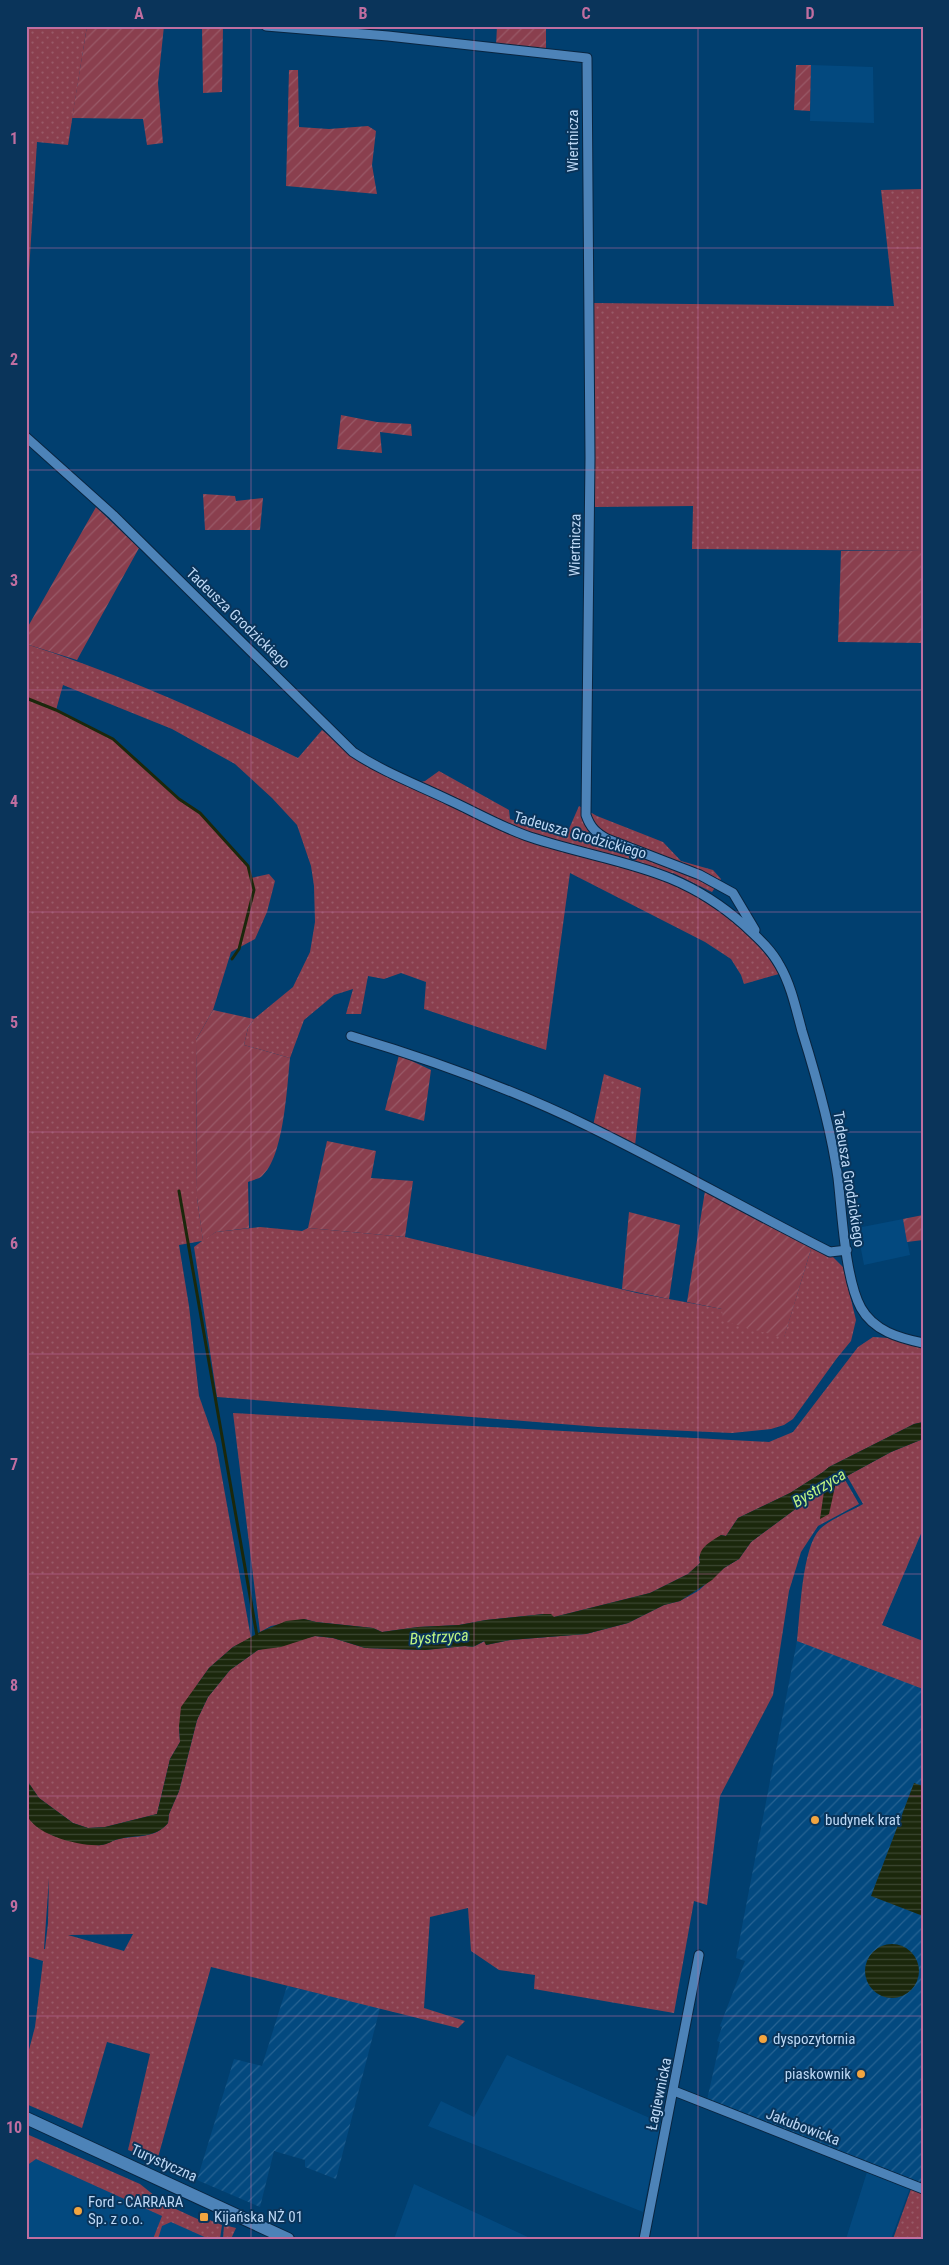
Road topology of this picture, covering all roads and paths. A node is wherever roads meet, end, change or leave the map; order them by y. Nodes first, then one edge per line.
1 (266, 26) edge
2 (26, 437) edge
3 (754, 934) junction
4 (351, 1036) dead end
5 (847, 1250) junction
6 (923, 1343) edge
7 (699, 1955) dead end
8 (674, 2091) junction
9 (26, 2118) edge
10 (923, 2189) edge
11 (288, 2239) edge
12 (644, 2239) edge

1 - 3 street, Wiertnicza
2 - 3 street, Tadeusza Grodzickiego
3 - 5 street, Tadeusza Grodzickiego
4 - 5 street
5 - 6 street, Tadeusza Grodzickiego
7 - 8 street, Łagiewnicka
8 - 10 street, Jakubowicka
8 - 12 street, Łagiewnicka
9 - 11 main road, Turystyczna

